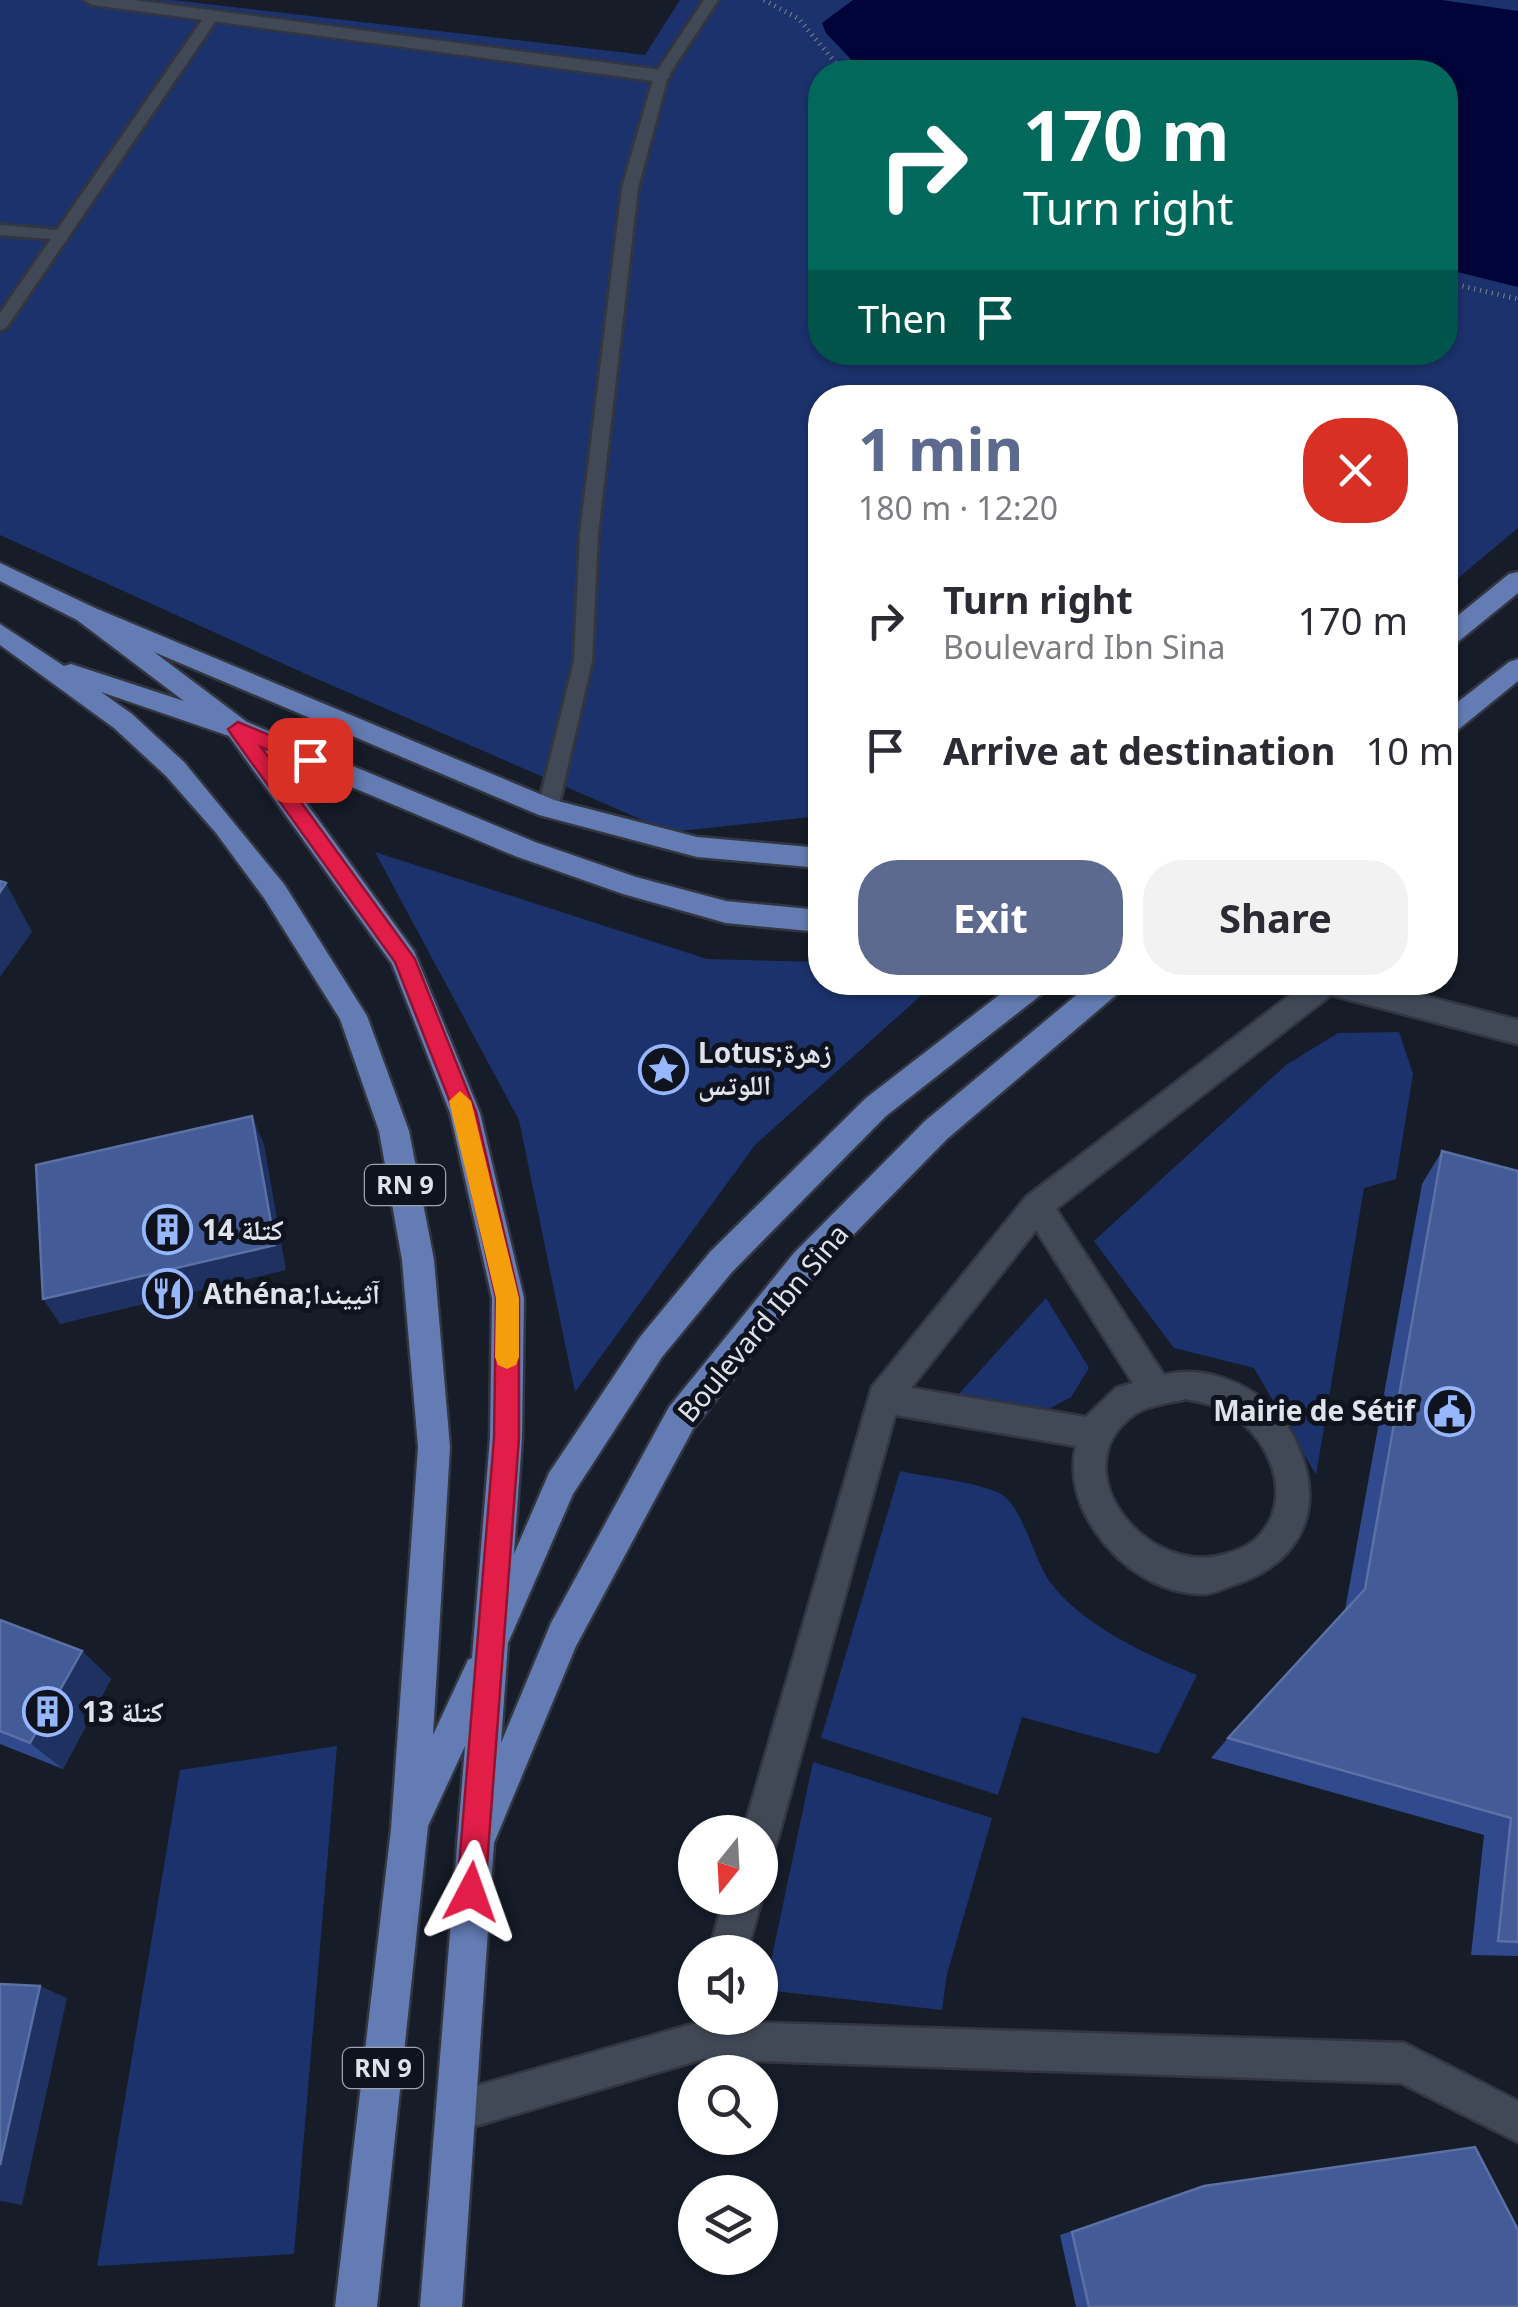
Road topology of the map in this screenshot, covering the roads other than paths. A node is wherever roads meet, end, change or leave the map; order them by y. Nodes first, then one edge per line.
1 (94, 0) edge
2 (711, 0) edge
3 (212, 16) junction
4 (661, 76) junction
5 (0, 230) edge
6 (62, 236) junction
7 (0, 325) edge
8 (0, 571) edge
9 (1518, 580) edge
10 (86, 614) junction
11 (1458, 628) edge
12 (0, 633) edge
13 (49, 666) junction
14 (1518, 668) edge
15 (1458, 716) edge
16 (238, 729) junction
17 (548, 808) junction
18 (808, 857) edge
19 (808, 920) edge
20 (1021, 995) edge
21 (1097, 995) edge
22 (1312, 995) edge
23 (1375, 995) edge
24 (1518, 1032) edge
25 (1037, 1206) junction
26 (1152, 1386) junction
27 (883, 1398) junction
28 (1094, 1434) junction
29 (488, 1655) junction
30 (766, 1815) edge
31 (409, 1828) junction
32 (473, 1855) junction
33 (778, 2033) edge
34 (688, 2035) edge
35 (455, 2112) junction
36 (1518, 2122) edge
37 (356, 2307) edge
38 (441, 2307) edge

1 - 3 street
2 - 4 lane
3 - 4 street
3 - 6 lane
4 - 17 lane
5 - 6 lane
6 - 7 lane
8 - 10 main road
9 - 11 main road
10 - 16 main road
10 - 17 main road
12 - 13 main road
13 - 16 main road
13 - 31 main road, RN 9
14 - 15 main road
16 - 19 main road
16 - 29 main road, RN 9
17 - 18 main road
20 - 29 main road
21 - 32 main road, Boulevard Ibn Sina
22 - 25 street
23 - 24 street
25 - 26 street
25 - 27 street
26 - 28 street
26 - 28 street
27 - 28 street
27 - 30 street
29 - 31 main road
29 - 32 main road, RN 9
31 - 37 main road, RN 9
32 - 35 main road, RN 9
33 - 36 street
34 - 35 street
35 - 38 main road, RN 9

